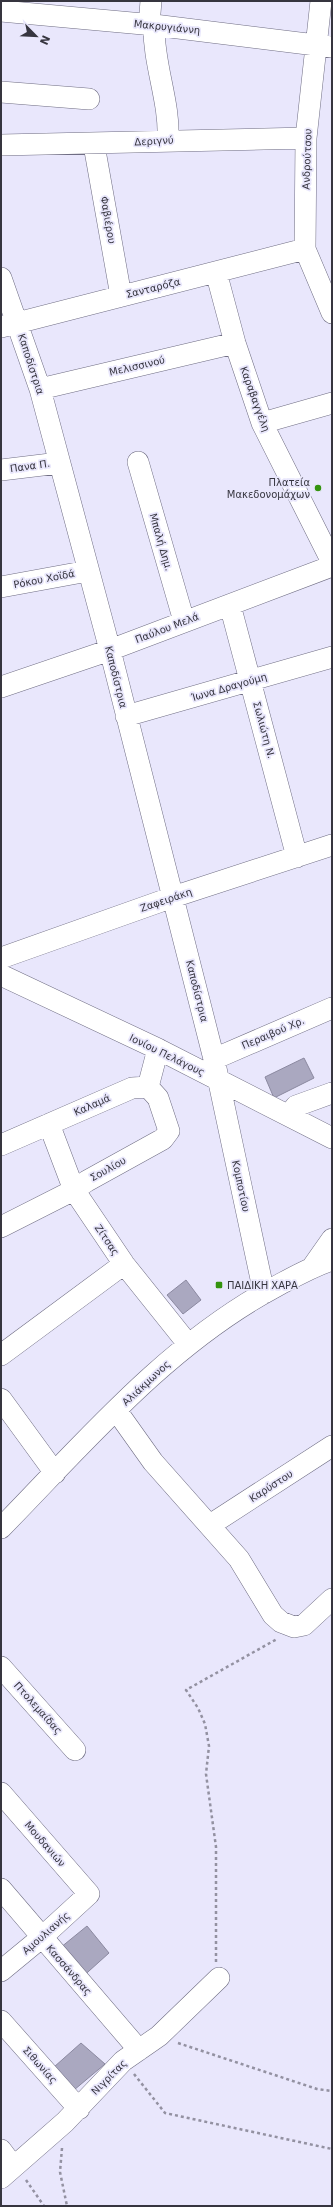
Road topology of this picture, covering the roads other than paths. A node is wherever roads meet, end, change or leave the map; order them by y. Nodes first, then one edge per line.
1 (152, 1) edge
2 (321, 1) edge
3 (1, 11) edge
4 (152, 25) junction
5 (324, 46) edge
6 (1, 92) edge
7 (89, 99) dead end
8 (306, 138) junction
9 (168, 140) junction
10 (1, 145) edge
11 (94, 145) junction
12 (305, 249) junction
13 (216, 272) junction
14 (1, 278) edge
15 (121, 296) junction
16 (332, 313) edge
17 (9, 325) edge
18 (235, 343) junction
19 (40, 389) junction
20 (332, 403) edge
21 (262, 423) junction
22 (58, 462) junction
23 (138, 462) dead end
24 (1, 470) edge
25 (332, 562) edge
26 (332, 566) edge
27 (88, 571) junction
28 (1, 587) edge
29 (230, 605) junction
30 (184, 621) junction
31 (110, 650) junction
32 (332, 657) edge
33 (251, 681) junction
34 (1, 687) edge
35 (126, 716) junction
36 (332, 845) edge
37 (297, 857) junction
38 (173, 897) junction
39 (1, 958) edge
40 (1, 976) edge
41 (332, 1008) edge
42 (158, 1049) junction
43 (214, 1059) junction
44 (218, 1080) junction
45 (148, 1087) junction
46 (332, 1093) edge
47 (289, 1115) junction
48 (49, 1124) junction
49 (332, 1138) edge
50 (1, 1145) edge
51 (74, 1190) junction
52 (1, 1227) edge
53 (332, 1239) edge
54 (322, 1263) edge
55 (124, 1264) junction
56 (264, 1293) junction
57 (188, 1344) junction
58 (1, 1355) edge
59 (1, 1399) edge
60 (116, 1410) junction
61 (332, 1446) edge
62 (55, 1473) junction
63 (210, 1525) junction
64 (1, 1528) edge
65 (332, 1599) edge
66 (1, 1667) edge
67 (75, 1750) dead end
68 (1, 1793) edge
69 (1, 1889) edge
70 (89, 1894) joint
71 (42, 1938) junction
72 (1, 1971) edge
73 (219, 1978) road end
74 (1, 2021) edge
75 (131, 2056) junction
76 (72, 2115) junction
77 (1, 2150) edge
78 (7, 2172) edge

1 - 4 street
2 - 5 street, Ανδρούτσου
3 - 4 street, Μακρυγιάννη
4 - 5 street, Μακρυγιάννη
4 - 9 street
5 - 8 street, Ανδρούτσου
6 - 7 street
8 - 9 street, Δεριγνύ
8 - 12 street, Ανδρούτσου
9 - 11 street, Δεριγνύ
10 - 11 street, Δεριγνύ
11 - 15 street, Φαβιέρου
12 - 13 street, Σανταρόζα
12 - 16 street, Ανδρούτσου
13 - 15 street, Σανταρόζα
13 - 18 street, Καραβαγγέλη
14 - 17 street, Καποδίστρια
15 - 17 street, Σανταρόζα
17 - 19 street, Καποδίστρια
18 - 19 street, Μελισσινού
18 - 21 street, Καραβαγγέλη
19 - 22 street, Καποδίστρια
20 - 21 street
21 - 25 street, Καραβαγγέλη
22 - 24 street, Πανα Π.
22 - 27 street, Καποδίστρια
23 - 30 street, Μπαλή Δημ.
26 - 29 street, Παύλου Μελά
27 - 28 street, Ρόκου Χοϊδά
27 - 31 street, Καποδίστρια
29 - 30 street, Παύλου Μελά
29 - 33 street, Σωλιώτη Ν.
30 - 31 street, Παύλου Μελά
31 - 34 street, Παύλου Μελά
31 - 35 street, Καποδίστρια
32 - 33 street, Ίωνα Δραγούμη
33 - 35 street, Ίωνα Δραγούμη
33 - 37 street, Σωλιώτη Ν.
35 - 38 street, Καποδίστρια
36 - 37 street, Ζαφειράκη
37 - 38 street, Ζαφειράκη
38 - 39 street, Ζαφειράκη
38 - 43 street, Καποδίστρια
40 - 42 street, Ιονίου Πελάγους
41 - 43 street, Περαιβού Χρ.
42 - 44 street, Ιονίου Πελάγους
42 - 45 street
43 - 44 street, Καποδίστρια
44 - 47 street, Ιονίου Πελάγους
44 - 56 street, Κομποτίου
45 - 48 street, Καλαμά
45 - 51 street, Σουλίου
46 - 47 street
47 - 49 street, Ιονίου Πελάγους
48 - 50 street, Καλαμά
48 - 51 street, Ζίτσας
51 - 52 street, Σουλίου
51 - 55 street, Ζίτσας
53 - 54 street, Αλιάκμωνος
54 - 56 street, Αλιάκμωνος
55 - 57 street, Ζίτσας
55 - 58 street
56 - 57 street, Αλιάκμωνος
57 - 60 street, Αλιάκμωνος
59 - 62 street
60 - 62 street, Αλιάκμωνος
60 - 63 street
61 - 63 street, Καρύστου
62 - 64 street, Αλιάκμωνος
63 - 65 street
66 - 67 street, Πτολεμαίδας
68 - 70 street, Μουδανιών
69 - 71 street, Κασσάνδρας
70 - 71 street, Αμουλιανής
71 - 72 street, Αμουλιανής
71 - 75 street, Κασσάνδρας
73 - 75 street, Νιγρίτας
74 - 76 street, Σιθωνίας
75 - 76 street, Νιγρίτας
76 - 78 street, Νιγρίτας
77 - 78 street

